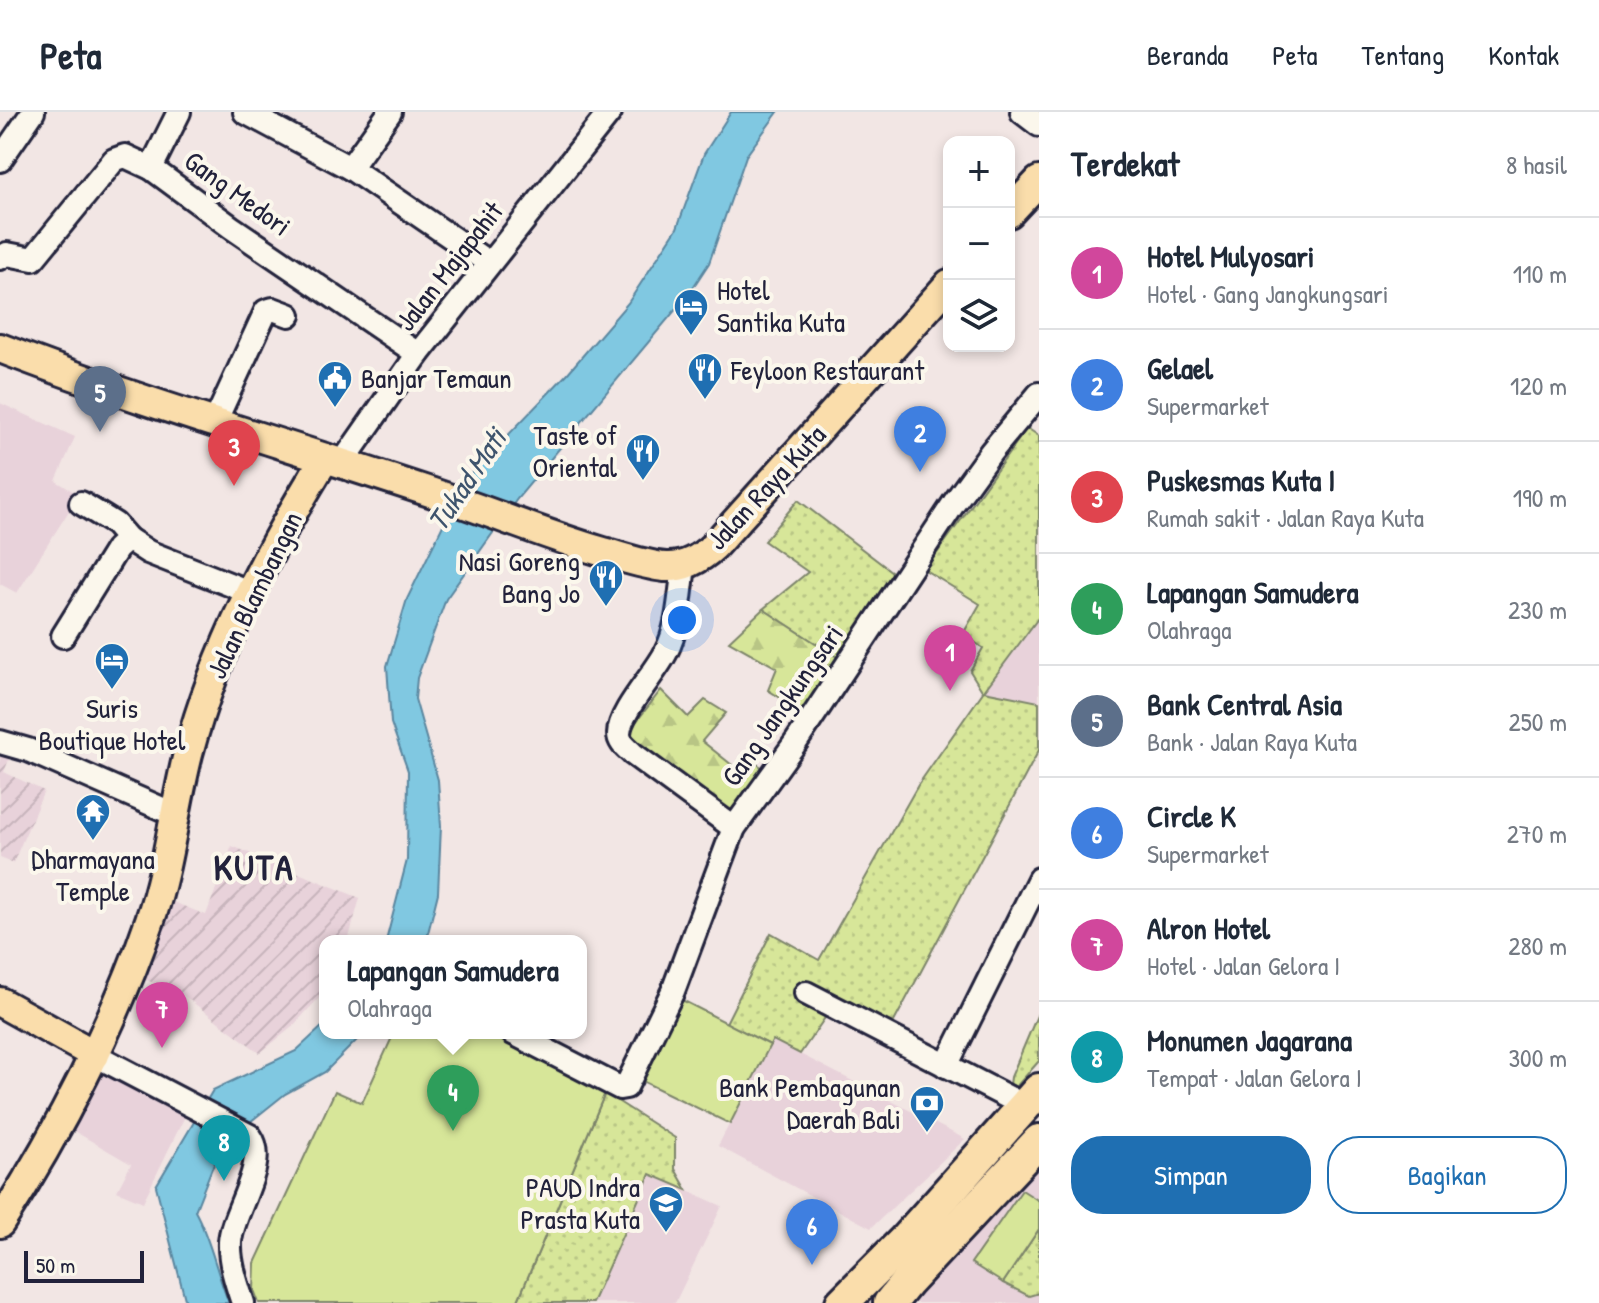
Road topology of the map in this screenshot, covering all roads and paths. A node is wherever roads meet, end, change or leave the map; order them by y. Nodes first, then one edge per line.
1 (33, 112) edge
2 (179, 112) edge
3 (245, 112) edge
4 (390, 112) edge
5 (610, 112) edge
6 (1022, 112) edge
7 (1039, 125) edge
8 (0, 160) edge
9 (151, 168) junction
10 (350, 168) junction
11 (1039, 181) edge
12 (1014, 208) edge
13 (0, 258) edge
14 (489, 263) junction
15 (943, 291) edge
16 (289, 315) dead end
17 (0, 348) edge
18 (418, 354) junction
19 (32, 360) junction
20 (0, 371) edge
21 (1039, 394) edge
22 (215, 422) junction
23 (333, 460) junction
24 (81, 503) dead end
25 (128, 539) junction
26 (684, 566) junction
27 (249, 592) junction
28 (63, 636) dead end
29 (0, 742) edge
30 (176, 815) junction
31 (734, 828) junction
32 (1039, 879) edge
33 (806, 993) dead end
34 (0, 1002) edge
35 (525, 1039) edge
36 (95, 1055) junction
37 (946, 1066) junction
38 (1032, 1098) edge
39 (1039, 1141) edge
40 (3, 1214) edge
41 (243, 1303) edge
42 (842, 1303) edge
43 (890, 1303) edge

1 - 8 street
2 - 9 street
3 - 10 street
4 - 10 street
5 - 14 street, Jalan Majapahit
6 - 7 street
9 - 13 street, Gang Medori
9 - 18 street, Gang Medori
10 - 14 street
11 - 12 main road
14 - 18 street, Jalan Majapahit
15 - 26 main road, Jalan Raya Kuta
16 - 22 street
17 - 19 main road, Jalan Raya Kuta
18 - 23 street, Jalan Majapahit
19 - 20 main road
19 - 22 main road, Jalan Raya Kuta
21 - 31 street, Gang Jangkungsari
22 - 23 main road, Jalan Raya Kuta
23 - 26 main road, Jalan Raya Kuta
23 - 27 main road, Jalan Blambangan
24 - 25 street
25 - 27 street
25 - 28 street
26 - 31 street
27 - 30 main road, Jalan Blambangan
29 - 30 street
30 - 36 main road, Jalan Blambangan
31 - 35 street, Gang Jangkungsari
32 - 37 street
33 - 37 street
34 - 36 main road
36 - 40 main road, Jalan Blambangan
36 - 41 street
37 - 38 street
38 - 42 highway
39 - 43 highway

